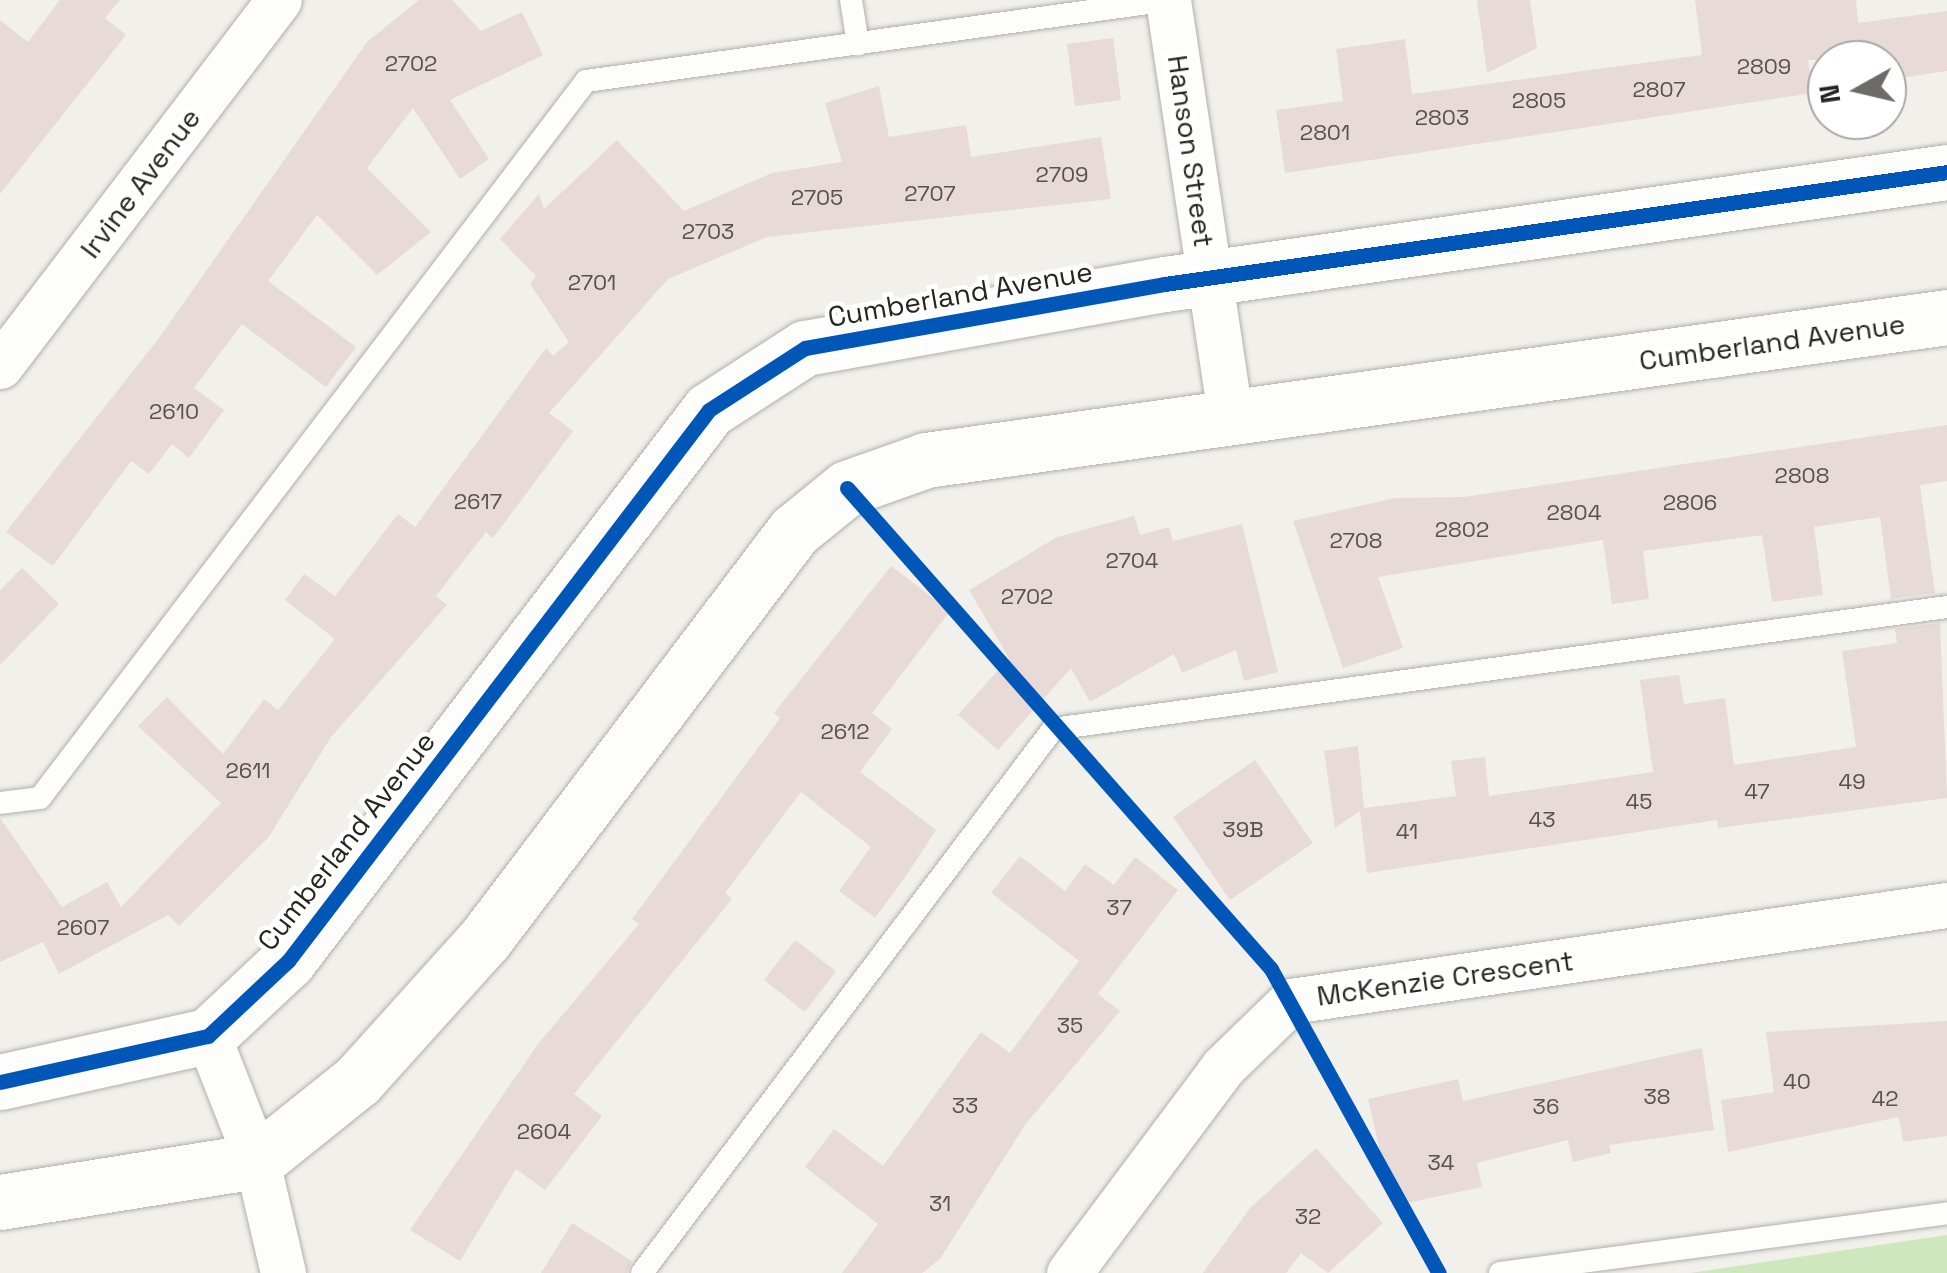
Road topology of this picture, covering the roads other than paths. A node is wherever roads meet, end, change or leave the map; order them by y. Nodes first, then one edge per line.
1 (279, 0) edge
2 (852, 0) edge
3 (1169, 0) edge
4 (858, 44) junction
5 (1947, 172) edge
6 (1209, 278) junction
7 (1947, 317) edge
8 (0, 366) edge
9 (1231, 420) junction
10 (1947, 607) edge
11 (0, 804) edge
12 (1947, 905) edge
13 (208, 1036) junction
14 (0, 1082) edge
15 (257, 1160) junction
16 (0, 1202) edge
17 (1947, 1213) edge
18 (283, 1273) edge
19 (642, 1273) edge
20 (1069, 1273) edge
21 (1500, 1273) edge

1 - 8 street, Irvine Avenue
2 - 4 lane
3 - 4 lane
3 - 6 street, Hanson Street
4 - 11 lane
5 - 6 street, Cumberland Avenue
6 - 9 street, Hanson Street
6 - 13 street, Cumberland Avenue
7 - 9 street, Cumberland Avenue
9 - 15 street, Cumberland Avenue
10 - 19 lane
12 - 20 street, McKenzie Crescent
13 - 14 street
13 - 15 street
15 - 16 street, Cumberland Avenue
15 - 18 street
17 - 21 lane

